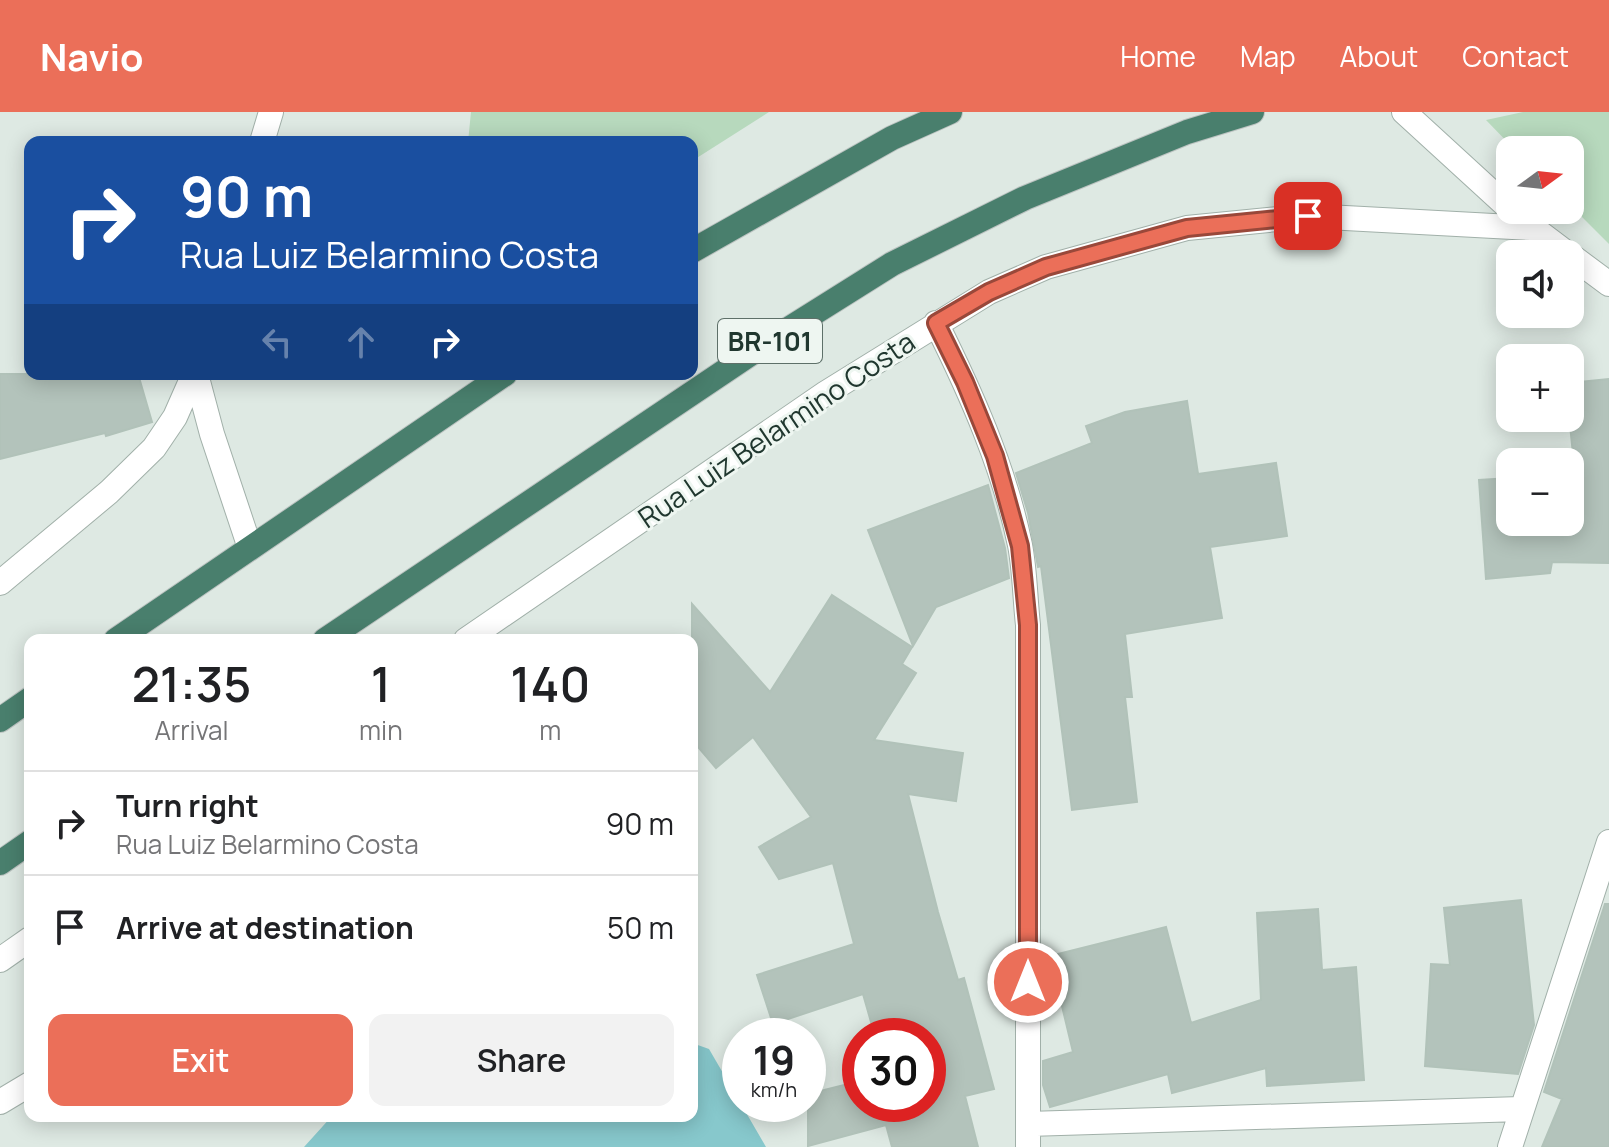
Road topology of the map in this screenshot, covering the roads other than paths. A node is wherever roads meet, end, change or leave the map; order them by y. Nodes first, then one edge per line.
1 (271, 112) edge
2 (950, 112) edge
3 (1252, 112) edge
4 (1404, 112) edge
5 (264, 136) edge
6 (1496, 195) edge
7 (1527, 224) edge
8 (1531, 228) junction
9 (1548, 240) edge
10 (698, 248) edge
11 (1584, 266) edge
12 (1609, 284) edge
13 (936, 323) junction
14 (192, 380) edge
15 (197, 380) edge
16 (496, 380) edge
17 (250, 548) junction
18 (0, 583) edge
19 (125, 634) edge
20 (334, 634) edge
21 (475, 634) edge
22 (24, 703) edge
23 (0, 720) edge
24 (1609, 842) edge
25 (24, 846) edge
26 (0, 863) edge
27 (24, 943) edge
28 (0, 960) edge
29 (24, 1088) edge
30 (0, 1102) edge
31 (1521, 1109) junction
32 (1028, 1136) edge
33 (1510, 1147) edge

1 - 5 street
2 - 10 highway
3 - 20 highway, BR-101
4 - 6 street
7 - 8 street
8 - 9 street
8 - 13 street, Rua Luiz Belarmino Costa
11 - 12 street
13 - 21 street, Rua Luiz Belarmino Costa
13 - 32 street
14 - 18 street
15 - 17 street
16 - 17 highway
17 - 19 highway
22 - 23 highway
24 - 31 street
25 - 26 highway
27 - 28 street
29 - 30 street
31 - 32 street
31 - 33 street

